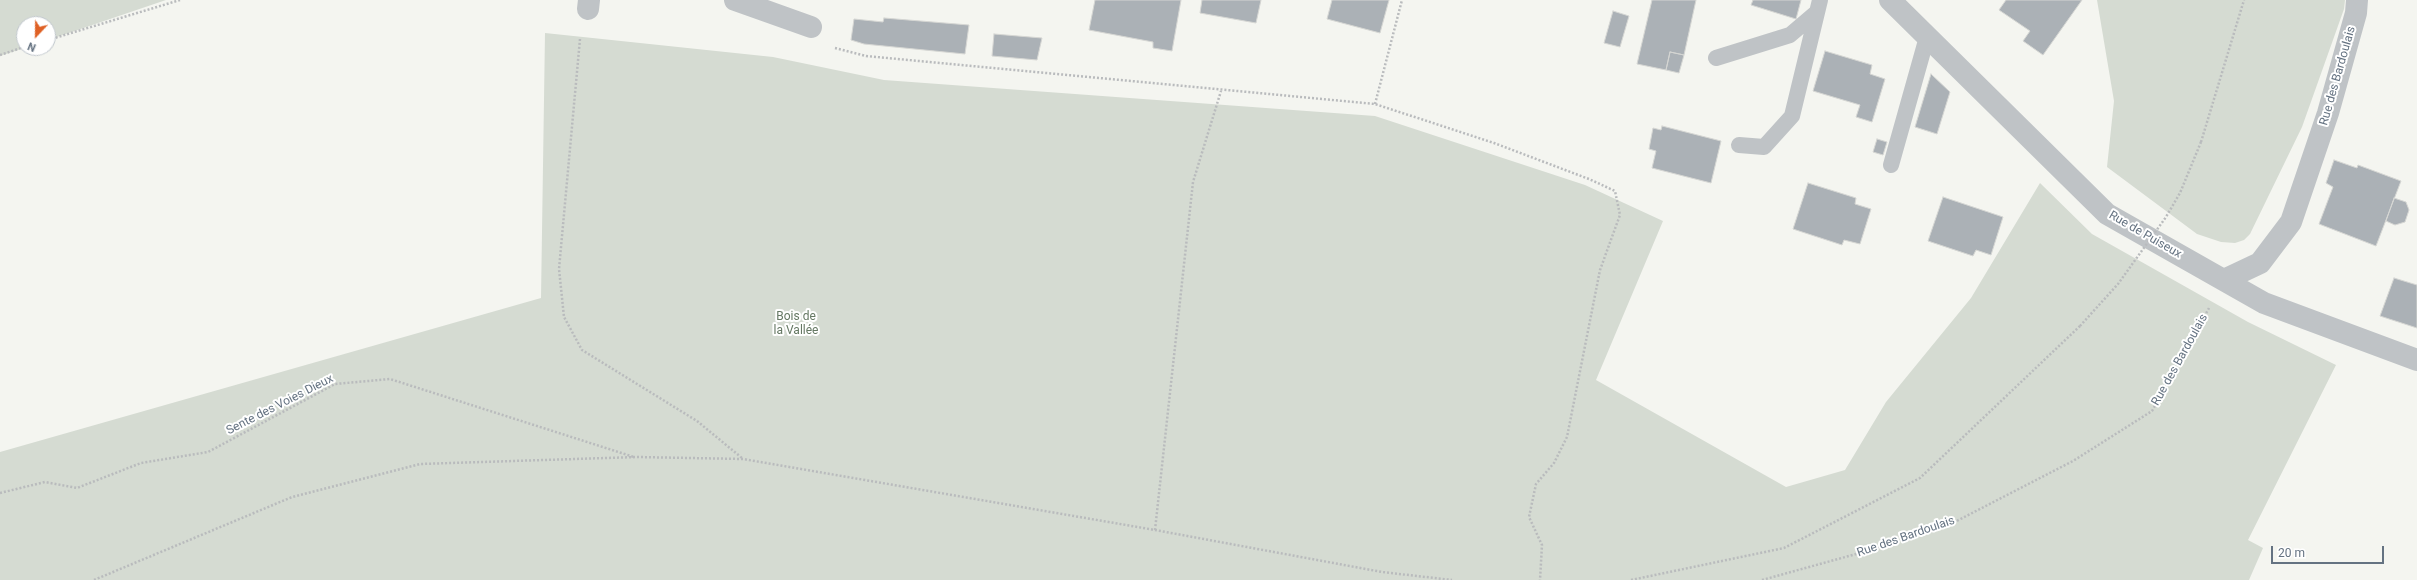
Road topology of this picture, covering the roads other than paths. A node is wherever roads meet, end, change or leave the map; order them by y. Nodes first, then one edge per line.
1 (735, 0) edge
2 (1890, 0) edge
3 (2357, 0) edge
4 (1818, 6) edge
5 (811, 27) road end
6 (1927, 37) junction
7 (1716, 58) dead end
8 (1739, 145) dead end
9 (1891, 165) dead end
10 (2224, 280) junction
11 (2417, 360) edge

1 - 5 street
2 - 6 street, Rue de Puiseux
3 - 10 street, Rue des Bardoulais
4 - 7 lane
4 - 8 lane
6 - 9 lane
6 - 10 street, Rue de Puiseux
10 - 11 street, Rue de Puiseux

